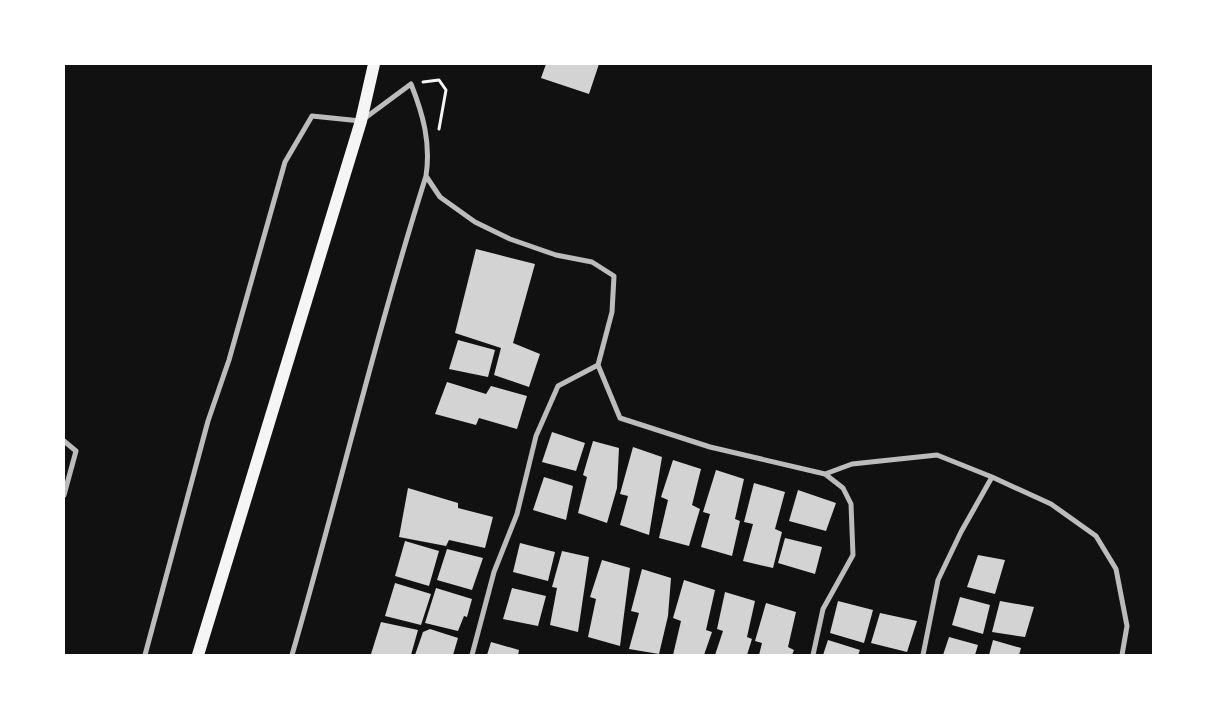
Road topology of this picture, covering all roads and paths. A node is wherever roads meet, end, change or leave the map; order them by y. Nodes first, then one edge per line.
1 (374, 64) edge
2 (361, 121) junction
3 (426, 176) junction
4 (598, 365) junction
5 (64, 441) edge
6 (825, 474) junction
7 (992, 477) junction
8 (64, 495) edge
9 (145, 655) edge
10 (198, 655) edge
11 (292, 655) edge
12 (472, 655) edge
13 (813, 655) edge
14 (923, 655) edge
15 (1122, 655) edge

1 - 2 main road
2 - 3 street
2 - 9 street
2 - 10 main road
3 - 4 street
3 - 11 street
4 - 6 street
4 - 12 street
5 - 8 street
6 - 7 street
6 - 13 street
7 - 14 street
7 - 15 street

